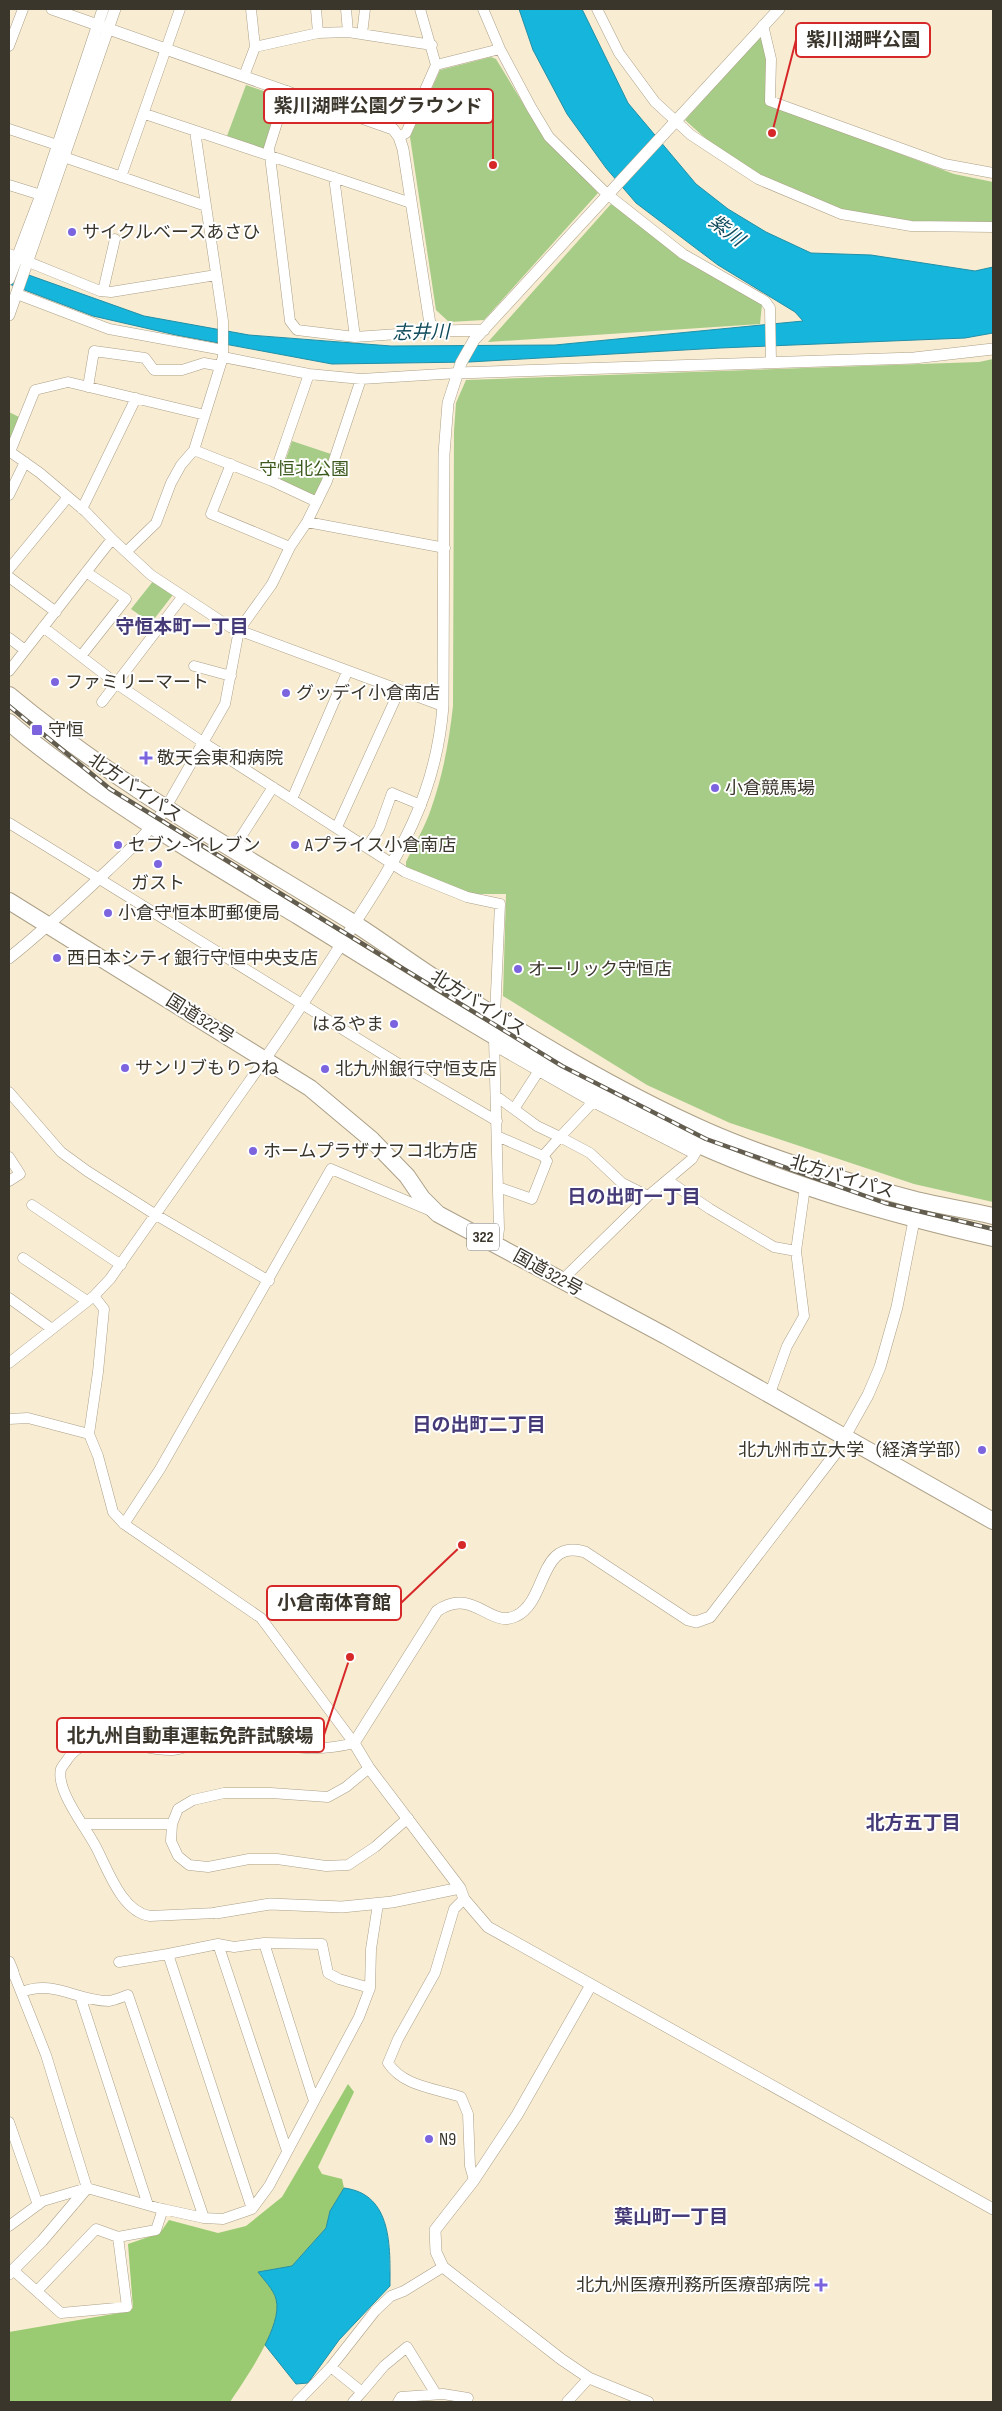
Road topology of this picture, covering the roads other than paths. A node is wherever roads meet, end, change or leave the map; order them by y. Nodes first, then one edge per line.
1 (52, 9) edge
2 (103, 9) edge
3 (115, 9) edge
4 (180, 9) edge
5 (252, 9) edge
6 (316, 9) edge
7 (346, 9) edge
8 (365, 9) edge
9 (420, 9) edge
10 (483, 9) edge
11 (597, 9) edge
12 (779, 9) edge
13 (9, 12) edge
14 (22, 12) edge
15 (763, 25) junction
16 (103, 27) junction
17 (348, 32) junction
18 (318, 33) junction
19 (362, 34) junction
20 (10, 41) edge
21 (432, 45) junction
22 (255, 47) junction
23 (166, 49) junction
24 (500, 49) junction
25 (436, 65) junction
26 (244, 76) junction
27 (287, 91) junction
28 (145, 114) junction
29 (675, 122) junction
30 (9, 129) edge
31 (195, 131) junction
32 (399, 137) junction
33 (59, 152) junction
34 (269, 156) junction
35 (993, 174) edge
36 (122, 177) junction
37 (334, 177) junction
38 (9, 185) edge
39 (607, 194) junction
40 (40, 195) junction
41 (411, 203) junction
42 (206, 206) junction
43 (993, 227) edge
44 (115, 239) dead end
45 (13, 259) edge
46 (27, 267) junction
47 (216, 276) junction
48 (9, 279) edge
49 (103, 291) junction
50 (17, 293) junction
51 (10, 311) edge
52 (484, 330) junction
53 (441, 332) junction
54 (355, 337) junction
55 (993, 349) edge
56 (222, 358) junction
57 (771, 361) junction
58 (460, 368) junction
59 (309, 374) junction
60 (361, 379) junction
61 (88, 387) junction
62 (136, 398) junction
63 (205, 415) junction
64 (194, 450) junction
65 (10, 451) edge
66 (25, 462) junction
67 (231, 464) junction
68 (272, 481) junction
69 (9, 495) edge
70 (68, 496) junction
71 (317, 502) junction
72 (82, 509) junction
73 (307, 522) junction
74 (112, 539) junction
75 (290, 547) junction
76 (445, 548) junction
77 (126, 552) junction
78 (9, 569) edge
79 (86, 572) junction
80 (9, 577) edge
81 (183, 596) junction
82 (56, 612) junction
83 (44, 627) junction
84 (240, 630) junction
85 (9, 638) edge
86 (25, 650) junction
87 (81, 656) junction
88 (194, 666) dead end
89 (9, 671) edge
90 (347, 672) junction
91 (231, 676) junction
92 (117, 684) junction
93 (399, 691) junction
94 (9, 695) edge
95 (102, 702) dead end
96 (443, 706) junction
97 (9, 722) edge
98 (204, 743) junction
99 (273, 787) junction
100 (292, 799) junction
101 (421, 805) junction
102 (165, 809) junction
103 (9, 823) edge
104 (152, 828) junction
105 (337, 828) junction
106 (367, 847) junction
107 (394, 864) junction
108 (99, 879) junction
109 (311, 897) junction
110 (9, 901) edge
111 (354, 924) junction
112 (49, 926) junction
113 (342, 943) junction
114 (9, 958) edge
115 (302, 1005) junction
116 (495, 1014) junction
117 (494, 1042) junction
118 (265, 1059) junction
119 (538, 1072) junction
120 (9, 1092) edge
121 (496, 1096) junction
122 (593, 1102) junction
123 (514, 1109) junction
124 (497, 1121) junction
125 (497, 1136) junction
126 (560, 1137) junction
127 (701, 1144) junction
128 (9, 1156) edge
129 (543, 1156) junction
130 (668, 1180) junction
131 (9, 1181) edge
132 (498, 1187) junction
133 (805, 1187) junction
134 (648, 1196) junction
135 (918, 1200) junction
136 (32, 1205) dead end
137 (438, 1214) junction
138 (156, 1215) junction
139 (993, 1216) edge
140 (913, 1220) junction
141 (993, 1238) edge
142 (497, 1244) junction
143 (796, 1251) junction
144 (23, 1258) dead end
145 (121, 1265) junction
146 (269, 1281) junction
147 (561, 1281) junction
148 (9, 1298) edge
149 (91, 1299) junction
150 (52, 1329) junction
151 (9, 1364) edge
152 (769, 1396) junction
153 (9, 1418) edge
154 (89, 1434) junction
155 (844, 1436) junction
156 (993, 1521) edge
157 (124, 1524) junction
158 (354, 1743) junction
159 (369, 1768) junction
160 (408, 1818) junction
161 (82, 1824) junction
162 (172, 1824) junction
163 (462, 1894) junction
164 (378, 1904) junction
165 (216, 1912) joint
166 (264, 1943) junction
167 (218, 1944) junction
168 (168, 1954) junction
169 (119, 1962) dead end
170 (10, 1969) edge
171 (591, 1984) junction
172 (370, 1988) junction
173 (22, 1992) junction
174 (80, 1996) junction
175 (314, 2101) junction
176 (9, 2122) edge
177 (287, 2151) junction
178 (474, 2180) junction
179 (87, 2188) junction
180 (38, 2205) junction
181 (148, 2205) junction
182 (162, 2209) junction
183 (252, 2209) junction
184 (993, 2209) edge
185 (204, 2218) junction
186 (9, 2226) edge
187 (118, 2237) junction
188 (443, 2267) junction
189 (11, 2272) edge
190 (37, 2291) junction
191 (331, 2367) junction
192 (589, 2378) junction
193 (362, 2392) junction
194 (436, 2394) junction
195 (468, 2398) dead end
196 (298, 2402) edge
197 (353, 2402) edge
198 (398, 2402) edge
199 (568, 2402) edge
200 (648, 2402) edge

1 - 16 street
2 - 16 street
3 - 16 street
4 - 23 street
5 - 22 street
6 - 18 street
7 - 17 street
8 - 19 street
9 - 21 street
10 - 24 street
11 - 29 street
12 - 15 street
13 - 14 street
14 - 20 street
15 - 29 street
15 - 35 street
16 - 23 street
16 - 33 street
17 - 18 street
17 - 19 street
18 - 22 street
19 - 21 street
21 - 25 street
22 - 26 street
23 - 26 street
23 - 28 street
24 - 25 street
24 - 39 street
25 - 32 street
26 - 27 street
27 - 32 street
27 - 34 street
28 - 31 street
28 - 36 street
29 - 39 street
29 - 43 street
30 - 33 street
31 - 34 street
31 - 42 street
32 - 41 street
33 - 36 street
33 - 40 street
33 - 46 street
34 - 37 street
34 - 54 street
36 - 42 street
37 - 41 street
37 - 54 street
38 - 40 street
39 - 52 street
39 - 57 street
40 - 45 street
41 - 53 street
42 - 47 street
44 - 49 street
45 - 46 street
45 - 48 street
46 - 49 street
46 - 50 street
47 - 49 street
47 - 56 street
50 - 51 street
50 - 56 street
52 - 53 street
52 - 58 street
53 - 54 street
55 - 57 street
56 - 59 street
56 - 61 street
56 - 63 street
57 - 58 street
58 - 60 street
58 - 76 street
59 - 60 street
59 - 68 street
60 - 71 street
61 - 62 street
61 - 65 street
62 - 63 street
62 - 72 street
63 - 64 street
64 - 67 street
64 - 77 street
65 - 66 street
66 - 69 street
66 - 70 street
67 - 68 street
67 - 75 street
68 - 71 street
70 - 72 street
70 - 78 street
71 - 73 street
72 - 74 street
73 - 75 street
73 - 76 street
74 - 77 street
74 - 79 street
75 - 84 street
76 - 96 street
77 - 81 street
79 - 82 street
79 - 87 street
80 - 82 street
81 - 84 street
81 - 92 street
82 - 83 street
83 - 86 street
83 - 87 street
84 - 90 street
84 - 91 street
85 - 86 street
86 - 89 street
87 - 92 street
88 - 91 street
90 - 93 street
90 - 100 street
91 - 98 street
92 - 95 street
92 - 98 street
93 - 96 street
93 - 105 street
94 - 102 highway, 北方バイパス
96 - 101 street
97 - 104 highway, 北方バイパス
98 - 99 street
98 - 102 street
99 - 100 street
99 - 109 street
100 - 105 street
101 - 106 street
101 - 107 street
102 - 104 street
102 - 109 highway, 北方バイパス
103 - 108 street
104 - 108 street
104 - 113 highway, 北方バイパス
105 - 106 street
106 - 107 street
107 - 111 street
107 - 116 street
108 - 112 street
108 - 115 street
109 - 111 highway, 北方バイパス
110 - 112 highway, 国道322号 / 322
111 - 113 street
111 - 116 highway, 北方バイパス
112 - 114 street
112 - 118 highway, 国道322号 / 322
113 - 115 street
113 - 117 highway, 北方バイパス
115 - 118 street
115 - 124 street
116 - 117 street
116 - 127 highway, 北方バイパス
117 - 119 street
117 - 121 street
117 - 127 highway, 北方バイパス
118 - 137 highway, 国道322号 / 322
118 - 138 street
119 - 122 street
119 - 123 street
120 - 138 street
121 - 123 street
121 - 124 street
122 - 126 street
122 - 127 street
123 - 126 street
124 - 125 street
125 - 129 street
125 - 132 street
126 - 129 street
126 - 134 street
127 - 130 street
127 - 133 highway, 北方バイパス
127 - 135 highway, 北方バイパス
128 - 131 street
129 - 132 street
130 - 134 street
130 - 143 street
132 - 142 street
133 - 140 highway, 北方バイパス
133 - 143 street
134 - 147 street
135 - 139 highway, 北方バイパス
135 - 140 street
136 - 145 street
137 - 142 highway, 国道322号 / 322
137 - 146 street
138 - 145 street
138 - 146 street
140 - 141 highway, 北方バイパス
140 - 155 street
142 - 147 highway, 国道322号 / 322
143 - 152 street
144 - 149 street
145 - 149 street
146 - 157 street
147 - 152 highway, 国道322号 / 322
148 - 150 street
149 - 150 street
149 - 154 street
150 - 151 street
152 - 155 highway, 国道322号 / 322
153 - 154 street
154 - 157 street
155 - 156 highway, 国道322号 / 322
155 - 158 street
157 - 158 street
158 - 159 street
158 - 161 street
159 - 160 street
159 - 162 street
160 - 162 street
160 - 163 street
161 - 162 street
161 - 165 street
163 - 164 street
163 - 171 street
163 - 178 street
164 - 165 street
164 - 172 street
166 - 167 street
166 - 172 street
166 - 175 street
167 - 168 street
167 - 177 street
168 - 169 street
168 - 183 street
170 - 173 street
171 - 178 street
171 - 184 street
172 - 175 street
173 - 174 street
173 - 179 street
174 - 181 street
174 - 185 street
175 - 177 street
176 - 180 street
177 - 183 street
178 - 188 street
179 - 180 street
179 - 181 street
179 - 189 street
180 - 186 street
181 - 182 street
182 - 185 street
182 - 187 street
183 - 185 street
187 - 190 street
187 - 190 street
188 - 191 street
188 - 192 street
189 - 190 street
191 - 193 street
191 - 196 street
192 - 199 street
192 - 200 street
193 - 194 street
193 - 197 street
194 - 195 street
194 - 198 street

